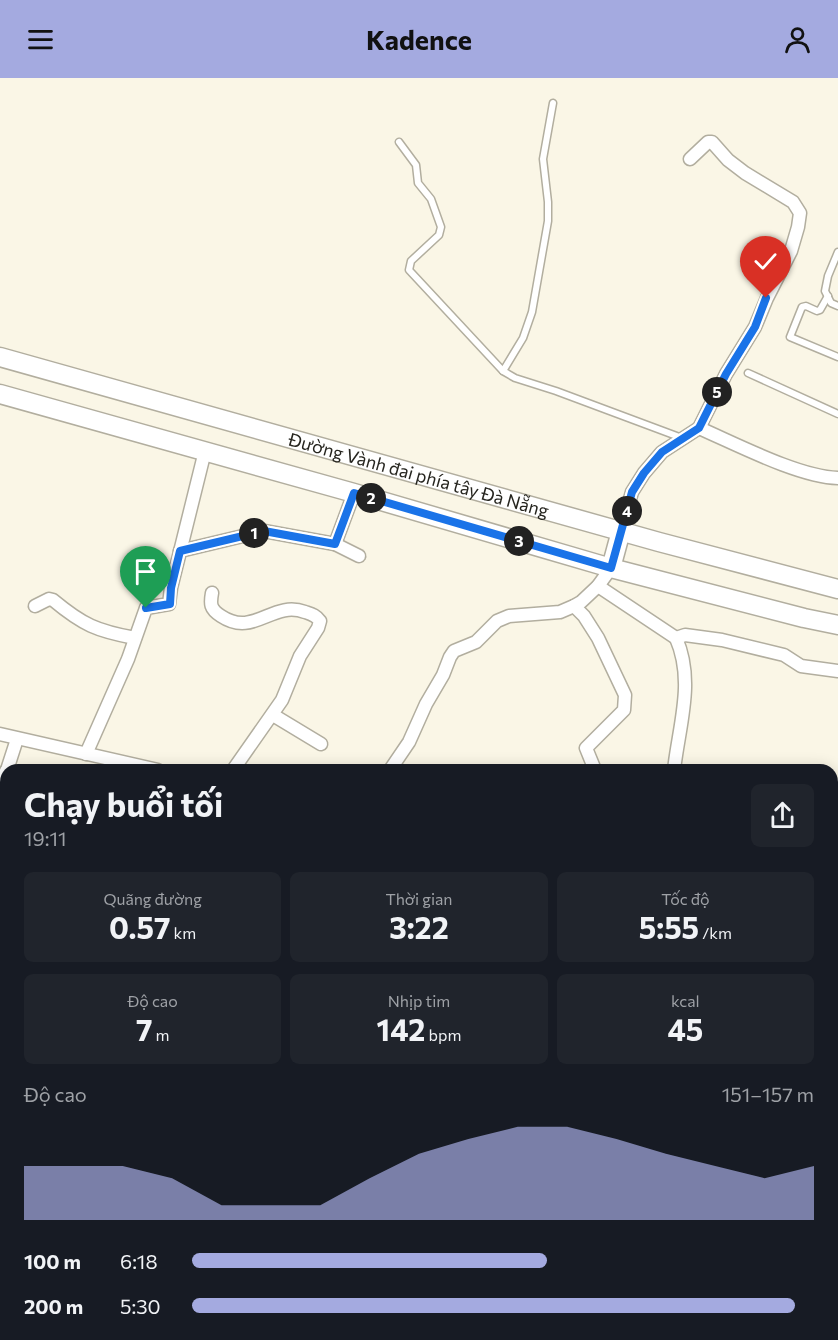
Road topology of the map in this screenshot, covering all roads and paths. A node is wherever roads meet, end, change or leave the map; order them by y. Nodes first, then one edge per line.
1 (553, 103) dead end
2 (399, 142) dead end
3 (690, 159) dead end
4 (838, 252) edge
5 (828, 296) junction
6 (838, 306) edge
7 (0, 357) edge
8 (838, 357) edge
9 (503, 371) junction
10 (748, 373) dead end
11 (0, 394) edge
12 (838, 414) edge
13 (699, 428) junction
14 (682, 438) junction
15 (205, 451) junction
16 (838, 478) edge
17 (354, 493) junction
18 (621, 531) junction
19 (335, 544) junction
20 (180, 551) junction
21 (359, 556) dead end
22 (611, 568) junction
23 (598, 586) junction
24 (838, 589) edge
25 (212, 593) dead end
26 (35, 606) dead end
27 (573, 606) junction
28 (838, 625) edge
29 (135, 638) junction
30 (676, 638) junction
31 (838, 671) edge
32 (273, 715) junction
33 (0, 734) edge
34 (17, 739) junction
35 (321, 744) dead end
36 (86, 754) junction
37 (8, 764) edge
38 (131, 764) edge
39 (237, 764) edge
40 (394, 764) edge
41 (593, 764) edge
42 (675, 764) edge
43 (838, 823) edge
44 (838, 866) edge

1 - 9 lane
2 - 9 lane
3 - 13 street
4 - 5 lane
5 - 6 lane
5 - 8 lane
7 - 18 main road, Đường Vành đai phía tây Đà Nẵng
9 - 14 lane
10 - 12 lane
11 - 15 main road, Đường Vành đai phía tây Đà Nẵng
13 - 14 street
13 - 16 street
14 - 18 street
15 - 17 main road, Đường Vành đai phía tây Đà Nẵng
15 - 20 street
17 - 19 street
17 - 22 main road, Đường Vành đai phía tây Đà Nẵng
18 - 22 main road
18 - 24 main road, Đường Vành đai phía tây Đà Nẵng
19 - 20 street
19 - 21 street
20 - 29 street
22 - 23 street
22 - 28 main road, Đường Vành đai phía tây Đà Nẵng
23 - 27 street
23 - 30 street
25 - 32 street
26 - 29 street
27 - 40 street
27 - 41 street
29 - 36 street
30 - 31 street
30 - 42 street
32 - 35 street
32 - 39 street
33 - 34 street
34 - 36 street
34 - 37 street
36 - 38 street
43 - 44 street

